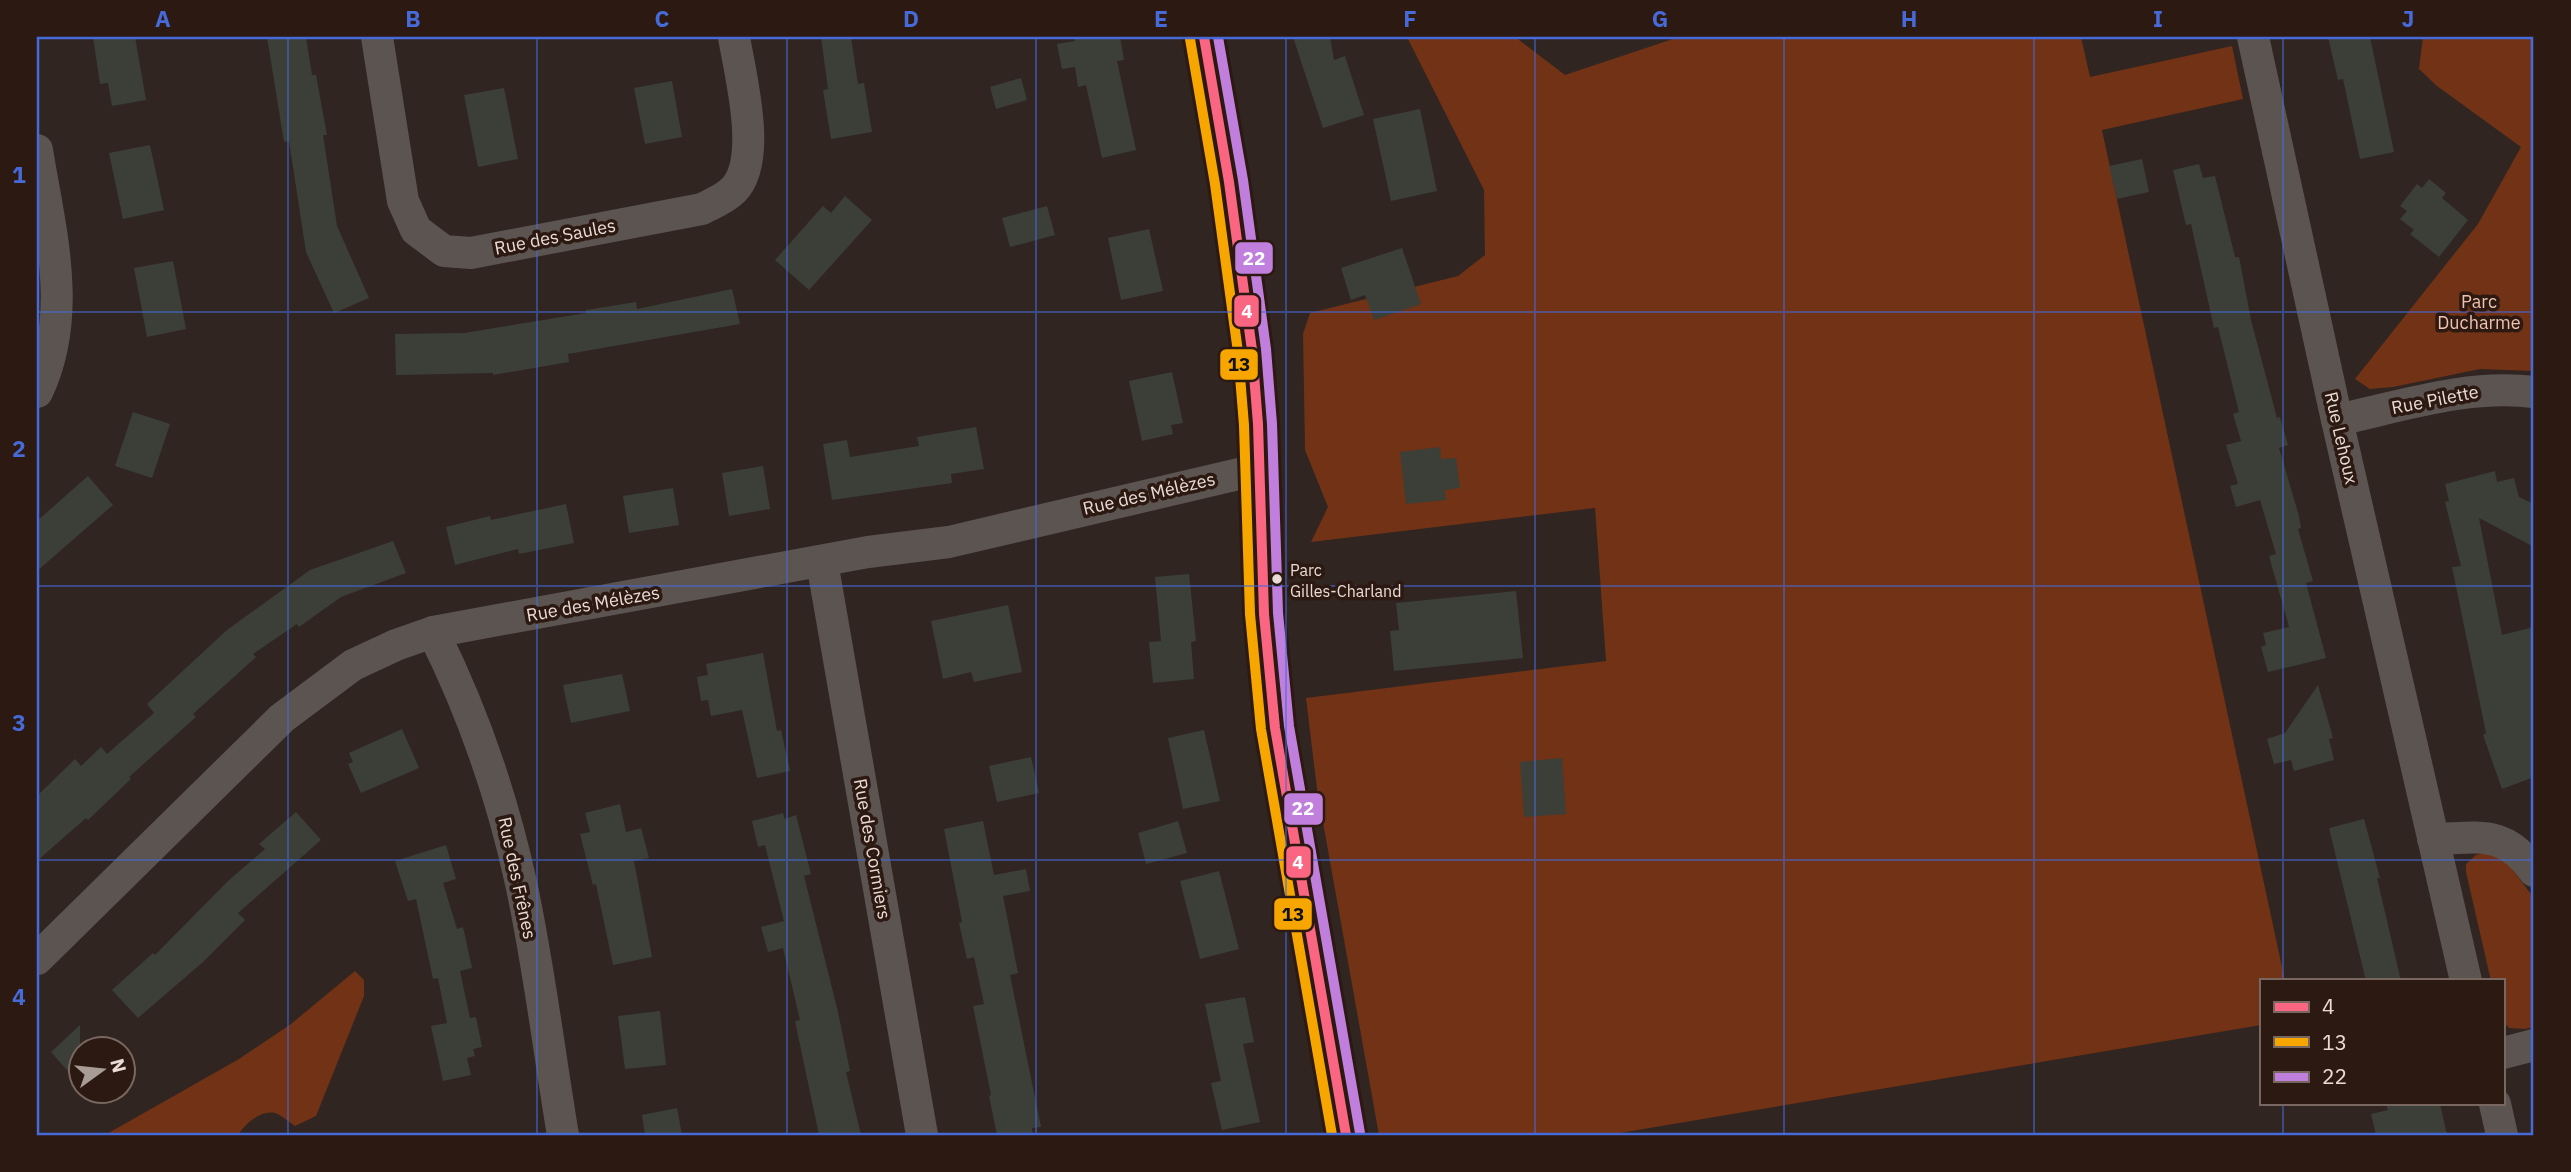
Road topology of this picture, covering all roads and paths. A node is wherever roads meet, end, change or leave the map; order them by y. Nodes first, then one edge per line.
1 (377, 37) edge
2 (734, 37) edge
3 (1204, 37) edge
4 (2253, 37) edge
5 (37, 150) edge
6 (37, 392) edge
7 (2534, 392) edge
8 (2337, 420) junction
9 (1260, 469) junction
10 (822, 562) junction
11 (433, 632) junction
12 (2433, 839) junction
13 (2534, 871) edge
14 (37, 959) edge
15 (2466, 979) edge
16 (2534, 1045) edge
17 (2504, 1053) edge
18 (2495, 1106) edge
19 (564, 1135) edge
20 (922, 1135) edge
21 (1346, 1135) edge
22 (2502, 1135) edge

1 - 2 street, Rue des Saules
3 - 9 street
4 - 8 street, Rue Lehoux
5 - 6 street
7 - 8 street, Rue Pilette
8 - 12 street, Rue Lehoux
9 - 10 street, Rue des Mélèzes
9 - 21 street
10 - 11 street, Rue des Mélèzes
10 - 20 street, Rue des Cormiers
11 - 14 street, Rue des Mélèzes
11 - 19 street, Rue des Frênes
12 - 13 street
12 - 15 street, Rue Lehoux
16 - 17 street
18 - 22 street

